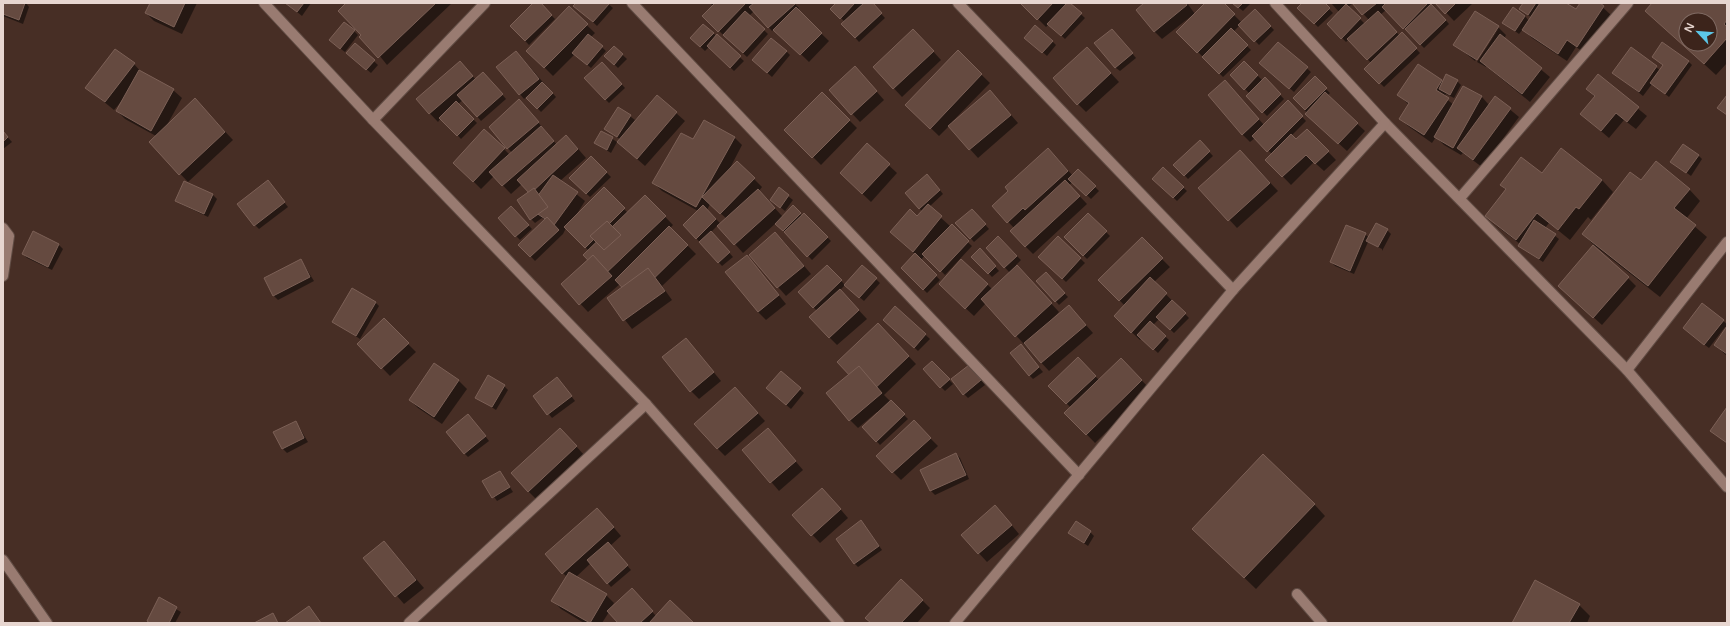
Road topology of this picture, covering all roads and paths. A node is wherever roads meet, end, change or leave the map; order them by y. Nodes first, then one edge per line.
1 (264, 3) edge
2 (485, 3) edge
3 (632, 3) edge
4 (958, 3) edge
5 (1275, 3) edge
6 (1628, 3) edge
7 (373, 120) junction
8 (1385, 123) junction
9 (1460, 198) junction
10 (3, 228) edge
11 (1727, 242) edge
12 (3, 276) edge
13 (1233, 290) junction
14 (1627, 370) junction
15 (646, 404) junction
16 (1079, 474) junction
17 (1727, 487) edge
18 (3, 560) edge
19 (1297, 594) dead end
20 (47, 623) edge
21 (409, 623) edge
22 (839, 623) edge
23 (954, 623) edge
24 (1322, 623) edge

1 - 7 street
2 - 7 street
3 - 16 street
4 - 13 street
5 - 8 street
6 - 9 street
7 - 15 street
8 - 9 street
8 - 13 street
9 - 14 street
10 - 12 street
11 - 14 street
13 - 16 street
14 - 17 street
15 - 21 street
15 - 22 street
16 - 23 street
18 - 20 street
19 - 24 street

